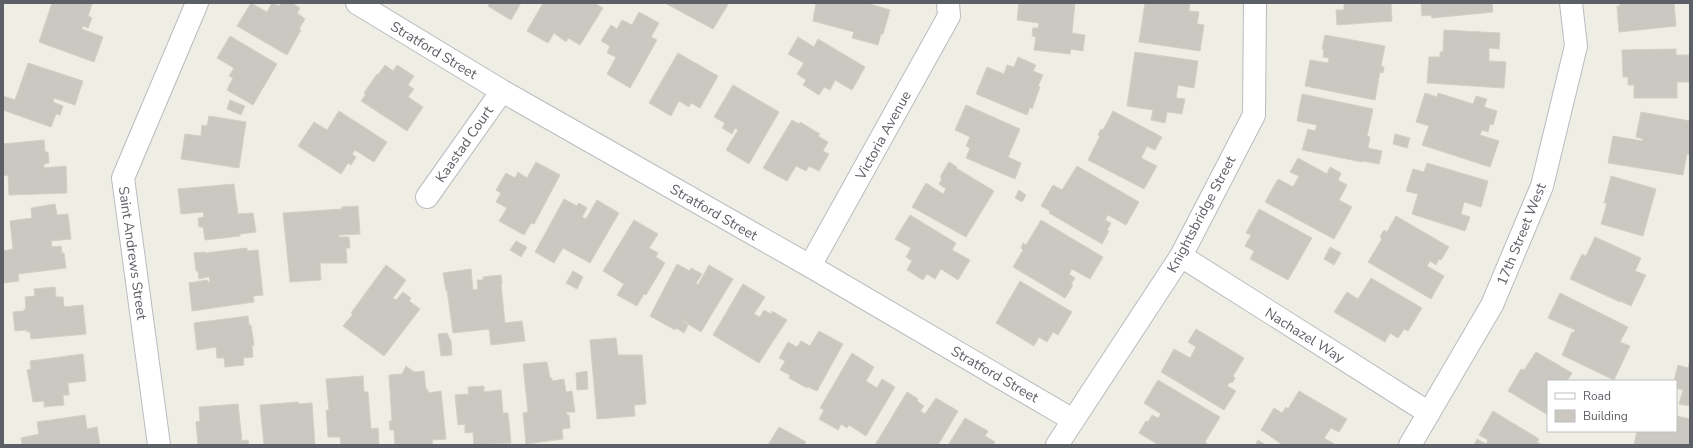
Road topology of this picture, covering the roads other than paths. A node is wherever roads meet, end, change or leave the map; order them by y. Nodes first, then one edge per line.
1 (197, 3) edge
2 (357, 3) edge
3 (948, 3) edge
4 (1255, 3) edge
5 (1571, 3) edge
6 (502, 90) junction
7 (427, 196) dead end
8 (1181, 256) junction
9 (810, 266) junction
10 (1429, 413) junction
11 (1073, 420) junction
12 (159, 445) edge
13 (1057, 445) edge
14 (1410, 445) edge

1 - 12 street, Saint Andrews Street
2 - 6 street, Stratford Street
3 - 9 street, Victoria Avenue
4 - 8 street, Knightsbridge Street
5 - 10 street, 17th Street West
6 - 7 street, Kaastad Court
6 - 9 street, Stratford Street
8 - 10 street, Nachazel Way
8 - 11 street, Knightsbridge Street
9 - 11 street, Stratford Street
10 - 14 street, 17th Street West
11 - 13 street, Knightsbridge Street

